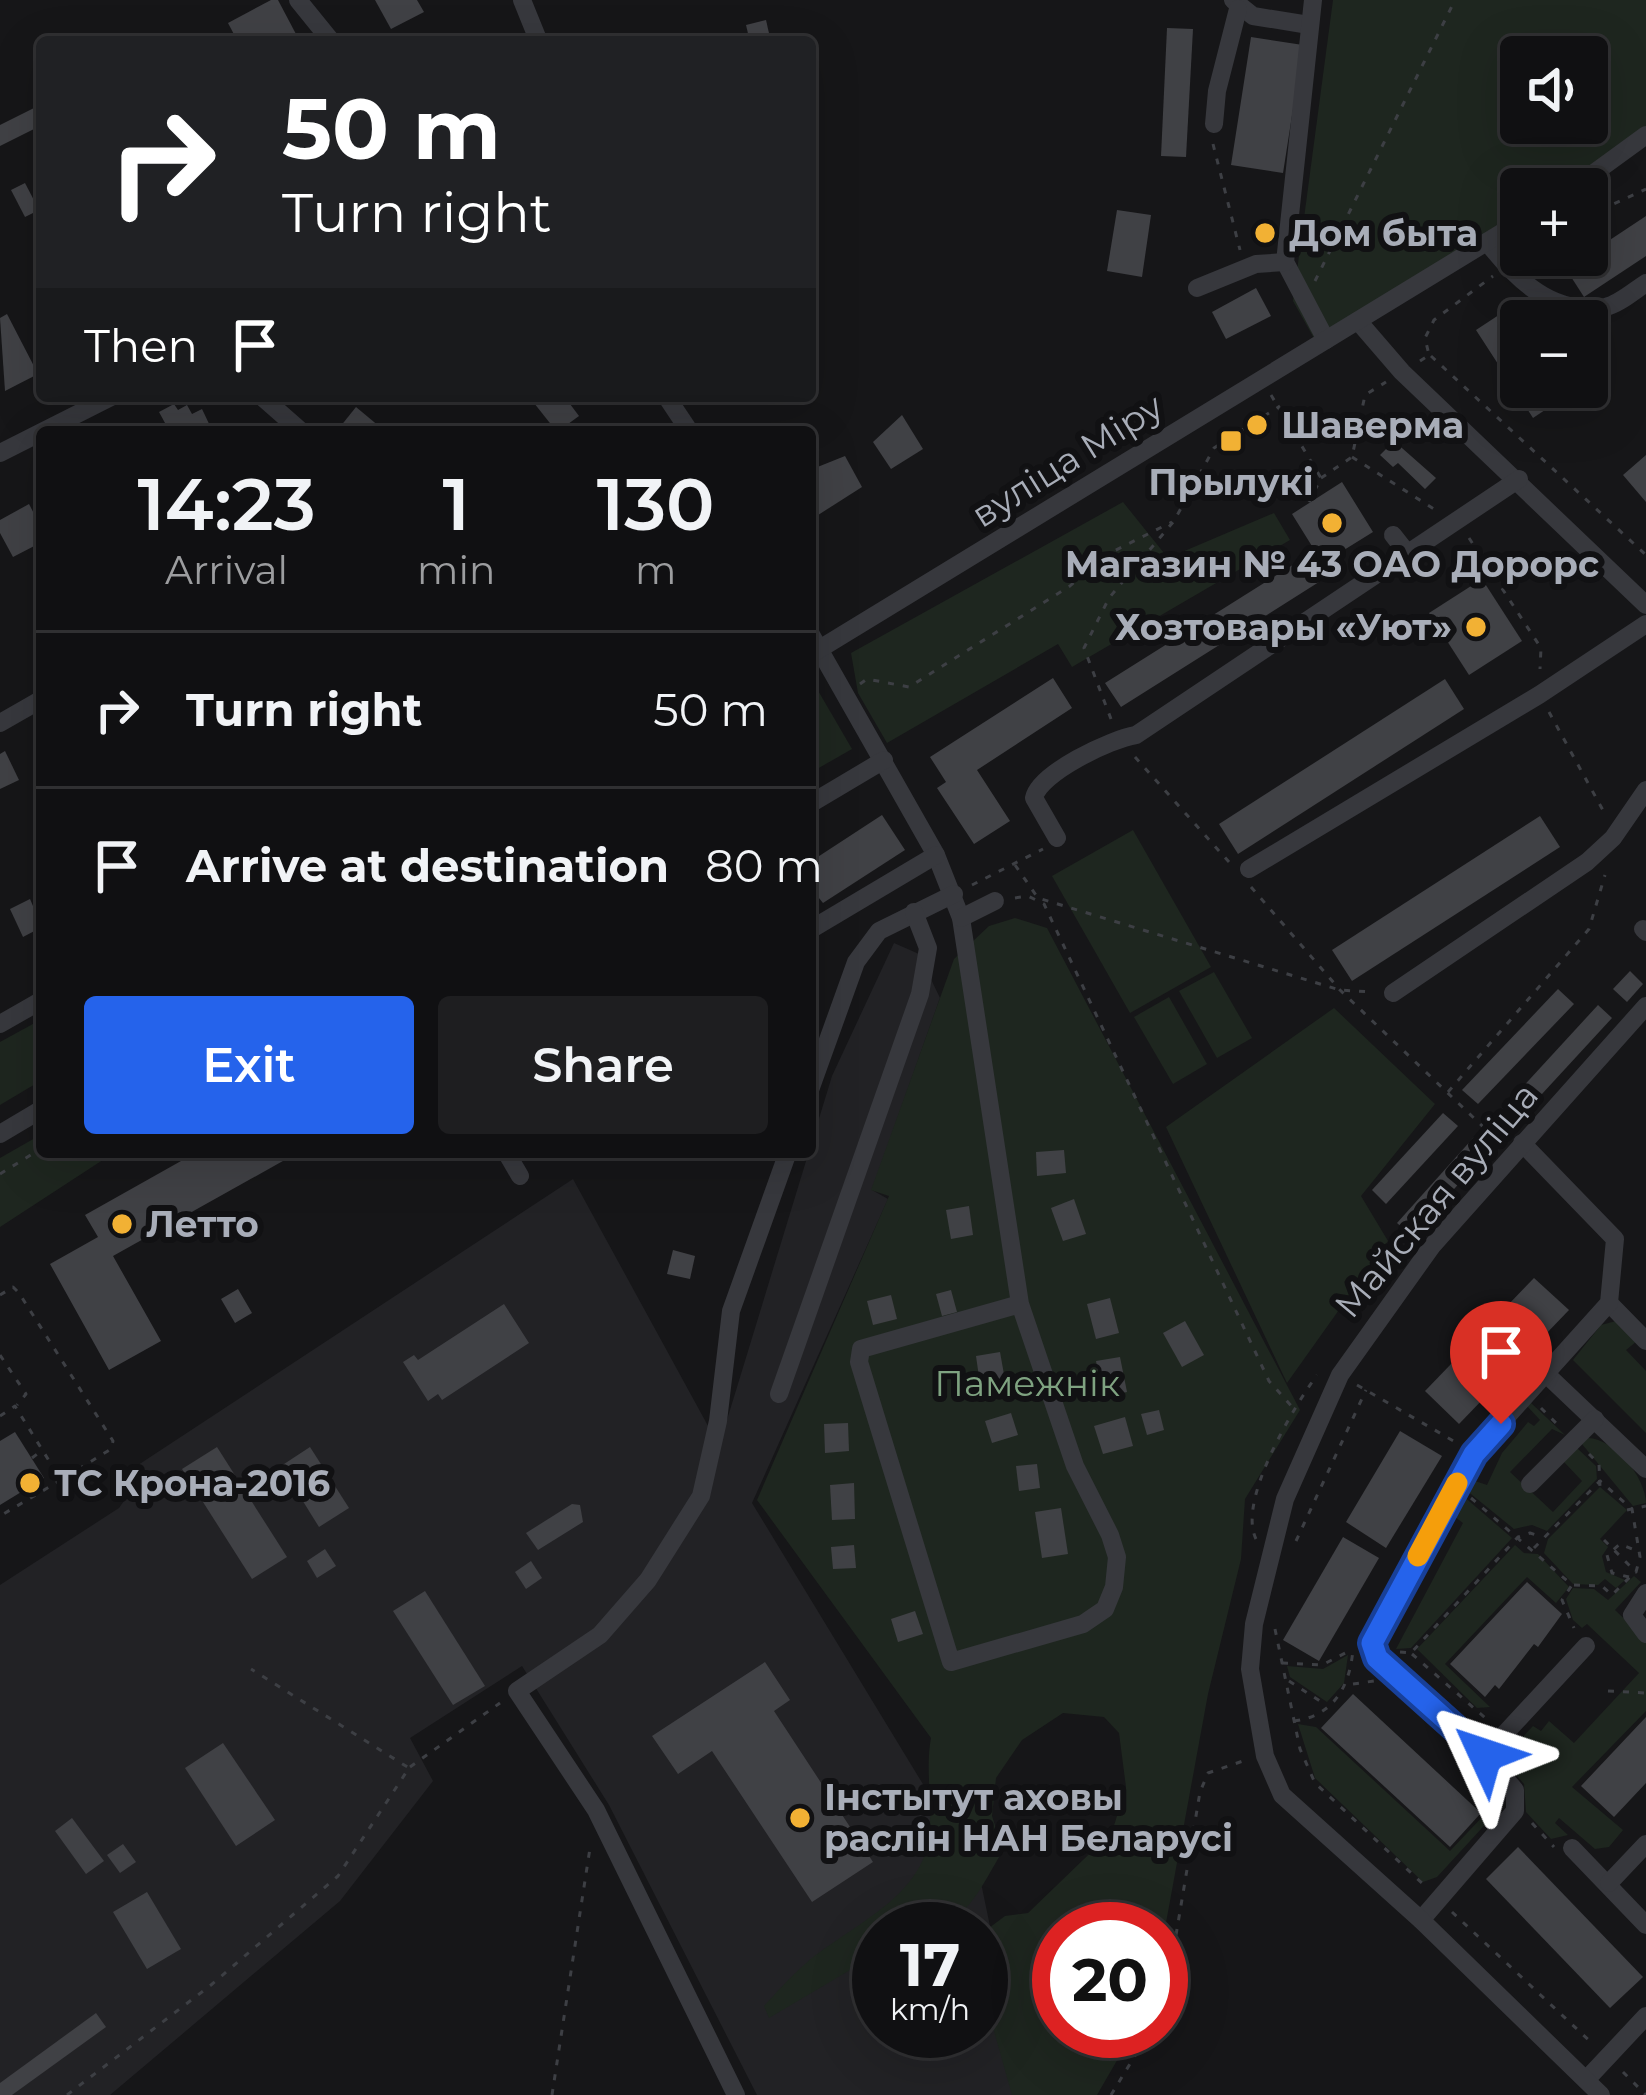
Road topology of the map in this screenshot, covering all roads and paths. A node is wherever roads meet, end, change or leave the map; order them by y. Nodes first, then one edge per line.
1 (298, 0) edge
2 (522, 0) edge
3 (1313, 0) edge
4 (1455, 0) edge
5 (1236, 4) edge
6 (1309, 25) junction
7 (327, 36) edge
8 (537, 36) edge
9 (1214, 124) joint
10 (1646, 135) edge
11 (1601, 168) edge
12 (1646, 189) edge
13 (1608, 206) edge
14 (1500, 234) edge
15 (1487, 242) junction
16 (1285, 262) junction
17 (1245, 268) junction
18 (1646, 283) edge
19 (1198, 288) dead end
20 (1305, 298) junction
21 (1358, 321) junction
22 (1326, 340) junction
23 (1429, 355) dead end
24 (1260, 380) junction
25 (101, 402) edge
26 (268, 402) edge
27 (1280, 406) junction
28 (54, 426) edge
29 (295, 426) edge
30 (36, 435) edge
31 (0, 453) edge
32 (1352, 457) dead end
33 (1519, 479) junction
34 (1310, 502) dead end
35 (1174, 521) junction
36 (1455, 523) junction
37 (1394, 535) dead end
38 (1408, 554) junction
39 (1646, 555) edge
40 (1646, 605) edge
41 (1646, 624) edge
42 (816, 644) edge
43 (816, 651) edge
44 (843, 694) junction
45 (816, 695) edge
46 (1539, 695) junction
47 (36, 702) edge
48 (0, 722) edge
49 (1118, 738) junction
50 (884, 760) junction
51 (1646, 790) edge
52 (816, 801) edge
53 (1057, 838) joint
54 (1613, 838) junction
55 (936, 855) junction
56 (1015, 865) junction
57 (1249, 869) dead end
58 (954, 894) junction
59 (1038, 898) junction
60 (995, 901) joint
61 (914, 913) junction
62 (962, 917) junction
63 (816, 926) edge
64 (1340, 989) junction
65 (1393, 993) joint
66 (36, 1003) edge
67 (1646, 1006) edge
68 (0, 1024) edge
69 (816, 1073) edge
70 (1446, 1094) junction
71 (36, 1113) edge
72 (0, 1134) edge
73 (1518, 1149) junction
74 (36, 1152) edge
75 (509, 1158) edge
76 (786, 1158) edge
77 (0, 1174) edge
78 (520, 1177) dead end
79 (0, 1295) edge
80 (1020, 1304) junction
81 (1610, 1304) junction
82 (1646, 1341) edge
83 (0, 1355) edge
84 (1545, 1373) junction
85 (1340, 1375) junction
86 (1366, 1390) junction
87 (779, 1394) dead end
88 (15, 1406) junction
89 (1294, 1409) junction
90 (0, 1416) edge
91 (1595, 1419) junction
92 (43, 1450) junction
93 (1474, 1454) junction
94 (32, 1459) dead end
95 (1646, 1469) edge
96 (61, 1480) junction
97 (1530, 1484) dead end
98 (1456, 1485) junction
99 (1646, 1506) edge
100 (1630, 1509) junction
101 (0, 1516) edge
102 (1518, 1537) junction
103 (1544, 1538) junction
104 (1602, 1538) dead end
105 (1294, 1546) dead end
106 (1272, 1548) junction
107 (1534, 1548) junction
108 (1612, 1548) junction
109 (1547, 1549) dead end
110 (1541, 1553) junction
111 (1640, 1557) junction
112 (1636, 1571) junction
113 (1630, 1577) junction
114 (1646, 1580) edge
115 (1572, 1585) junction
116 (1646, 1592) edge
117 (1274, 1628) dead end
118 (1646, 1634) edge
119 (1362, 1646) junction
120 (1586, 1646) joint
121 (1411, 1653) junction
122 (1282, 1663) junction
123 (1370, 1664) dead end
124 (251, 1669) dead end
125 (1286, 1678) junction
126 (1387, 1679) dead end
127 (1350, 1684) junction
128 (517, 1691) junction
129 (1607, 1691) dead end
130 (1646, 1693) edge
131 (1328, 1706) junction
132 (1294, 1721) junction
133 (1503, 1735) junction
134 (1300, 1749) junction
135 (1485, 1755) junction
136 (1265, 1756) junction
137 (409, 1768) junction
138 (596, 1810) junction
139 (1646, 1844) edge
140 (1572, 1848) dead end
141 (1609, 1883) junction
142 (1438, 1899) junction
143 (1180, 1902) edge
144 (1421, 1920) junction
145 (1646, 1925) edge
146 (1646, 2016) edge
147 (1606, 2056) junction
148 (1134, 2058) edge
149 (1586, 2080) junction
150 (67, 2095) edge
151 (552, 2095) edge
152 (736, 2095) edge
153 (1111, 2095) edge
154 (1601, 2095) edge
155 (1646, 2095) edge

1 - 7 street
2 - 8 street
3 - 6 street
4 - 20 path
5 - 6 street
5 - 9 street
6 - 16 street
9 - 17 path
10 - 11 street
12 - 13 path
14 - 15 street, вуліца Міру
15 - 18 street
15 - 21 street, вуліца Міру
16 - 17 street
16 - 20 street
17 - 19 street
20 - 22 street
21 - 22 street, вуліца Міру
21 - 33 street
22 - 24 street, вуліца Міру
23 - 39 path
24 - 27 path
24 - 42 street, вуліца Міру
25 - 28 street
26 - 29 street
27 - 34 path
27 - 35 path
30 - 31 street
32 - 36 path
33 - 36 street
33 - 40 street
35 - 44 path
35 - 49 path
36 - 38 street
36 - 46 path
37 - 38 street
38 - 49 street
41 - 46 street
43 - 44 street
44 - 45 path
44 - 50 street
46 - 54 path
46 - 57 street
47 - 48 street
49 - 53 street
49 - 64 path
50 - 52 street
50 - 55 street
51 - 54 street
53 - 56 path
54 - 65 street
54 - 70 path
55 - 58 street
55 - 63 street
56 - 58 path
56 - 59 path
58 - 61 street
58 - 62 street
59 - 60 path
59 - 64 path
59 - 89 path
60 - 62 street
61 - 69 street
61 - 87 street
62 - 80 street
64 - 65 path
64 - 70 path
66 - 68 street
67 - 73 street, Майская вуліца
70 - 73 path
71 - 72 street
73 - 81 street
73 - 85 street, Майская вуліца
74 - 77 path
75 - 78 street
76 - 128 street
79 - 96 path
80 - 80 street
81 - 82 street
81 - 84 street
83 - 88 path
84 - 91 street
84 - 93 street
85 - 86 path
85 - 89 path
85 - 106 street, Майская вуліца
86 - 93 path
86 - 105 path
88 - 90 path
88 - 92 path
89 - 106 path
91 - 95 street
91 - 97 street
92 - 94 path
92 - 96 path
93 - 98 street
96 - 101 path
98 - 102 path
98 - 119 street
99 - 100 path
100 - 103 path
100 - 111 path
102 - 103 path
102 - 107 path
102 - 121 path
103 - 107 path
104 - 108 path
106 - 136 street, Майская вуліца
107 - 110 path
108 - 111 path
108 - 112 path
108 - 113 path
109 - 110 path
110 - 115 path
111 - 112 path
112 - 113 path
112 - 114 path
113 - 115 path
115 - 120 path
116 - 118 street
117 - 122 path
119 - 121 path
119 - 122 path
119 - 123 path
119 - 127 path
119 - 135 street
120 - 133 street
121 - 133 path
122 - 125 path
124 - 137 path
125 - 131 path
125 - 132 path
126 - 127 path
127 - 131 path
128 - 137 path
128 - 138 street
129 - 130 path
131 - 132 path
132 - 134 path
133 - 135 street
134 - 136 path
134 - 142 path
135 - 142 street
136 - 143 path
136 - 144 street, Майская вуліца
137 - 150 path
138 - 151 path
138 - 152 street
139 - 141 street
140 - 141 street
141 - 145 street
142 - 144 street
142 - 147 path
144 - 149 street, Майская вуліца
146 - 147 street
147 - 149 street
147 - 155 path
148 - 153 path
149 - 154 street, Майская вуліца

